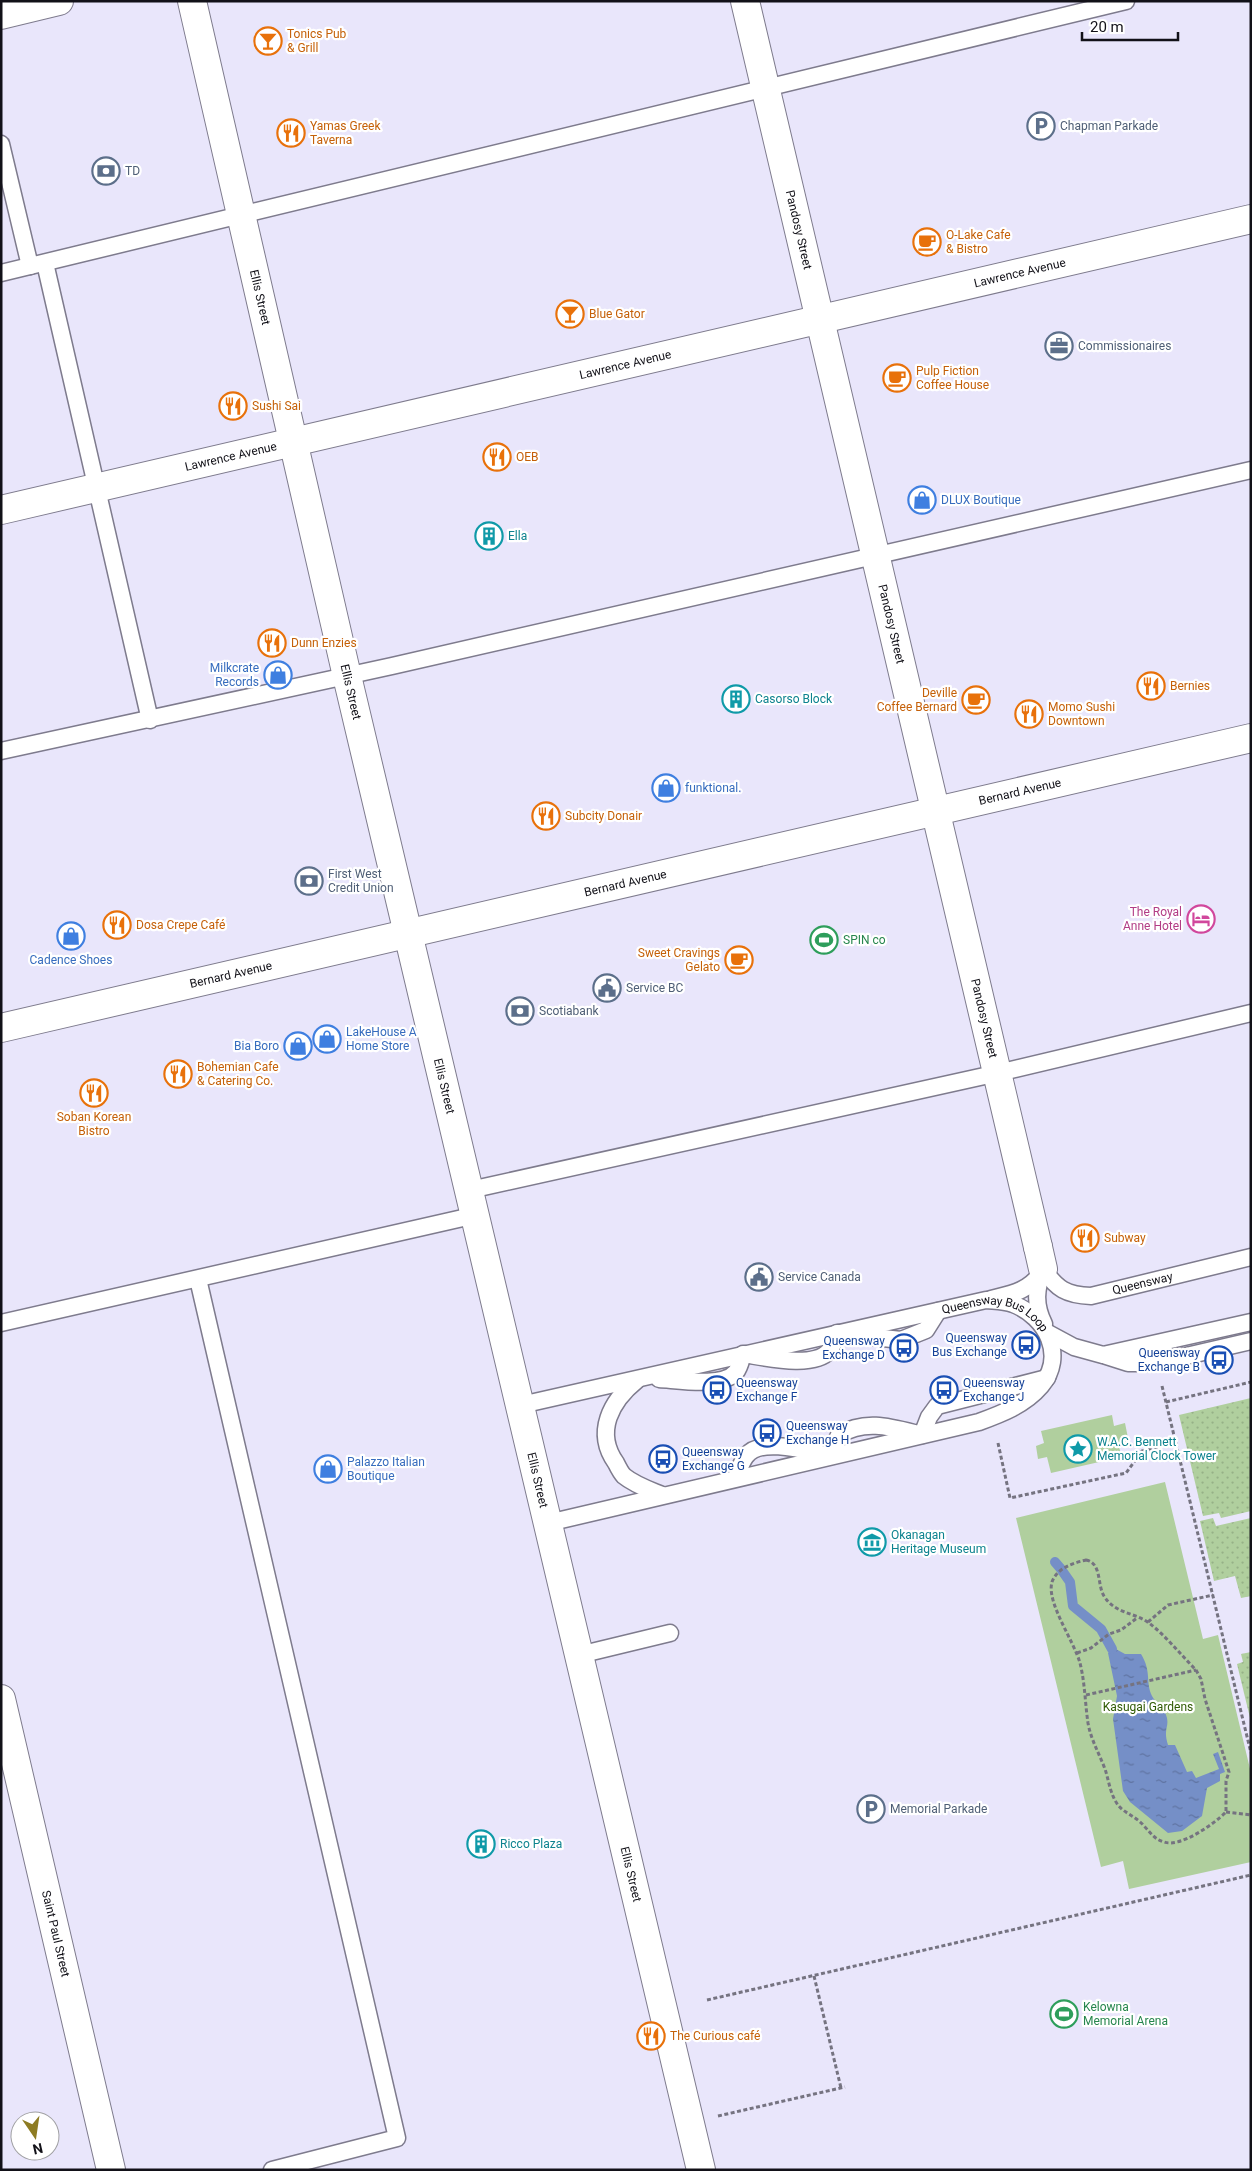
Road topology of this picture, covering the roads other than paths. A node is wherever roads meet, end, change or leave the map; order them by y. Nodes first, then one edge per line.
1 (59, 1) edge
2 (192, 1) edge
3 (745, 1) edge
4 (1126, 1) edge
5 (1, 14) edge
6 (767, 89) junction
7 (1, 144) edge
8 (240, 215) junction
9 (1251, 219) edge
10 (37, 264) junction
11 (1, 273) edge
12 (821, 319) junction
13 (293, 442) junction
14 (1251, 470) edge
15 (97, 488) junction
16 (1, 510) edge
17 (876, 556) junction
18 (347, 676) junction
19 (150, 720) junction
20 (1251, 738) edge
21 (1, 751) edge
22 (936, 810) junction
23 (409, 933) junction
24 (1251, 1013) edge
25 (1, 1028) edge
26 (998, 1073) junction
27 (473, 1202) junction
28 (1251, 1257) edge
29 (1041, 1258) junction
30 (198, 1279) junction
31 (986, 1300) junction
32 (1251, 1322) edge
33 (1, 1324) edge
34 (1048, 1333) junction
35 (1251, 1340) edge
36 (1104, 1355) junction
37 (640, 1377) junction
38 (1047, 1378) junction
39 (521, 1405) junction
40 (922, 1435) junction
41 (830, 1456) junction
42 (736, 1478) junction
43 (662, 1495) junction
44 (548, 1523) junction
45 (670, 1633) dead end
46 (579, 1655) junction
47 (1, 1699) edge
48 (112, 2170) edge
49 (272, 2170) edge
50 (701, 2170) edge

1 - 5 street
2 - 8 street, Ellis Street
3 - 6 street, Pandosy Street
4 - 6 lane
6 - 8 lane
6 - 12 street, Pandosy Street
7 - 10 lane
8 - 10 lane
8 - 13 street, Ellis Street
9 - 12 street, Lawrence Avenue
10 - 11 lane
10 - 15 lane
12 - 13 street, Lawrence Avenue
12 - 17 street, Pandosy Street
13 - 15 street, Lawrence Avenue
13 - 18 street, Ellis Street
14 - 17 lane
15 - 16 street, Lawrence Avenue
15 - 19 lane
17 - 18 lane
17 - 22 street, Pandosy Street
18 - 19 lane
18 - 23 street, Ellis Street
19 - 21 lane
20 - 22 street, Bernard Avenue
22 - 23 street, Bernard Avenue
22 - 26 street, Pandosy Street
23 - 25 street, Bernard Avenue
23 - 27 street, Ellis Street
24 - 26 lane
26 - 27 lane
26 - 29 street, Pandosy Street
27 - 30 lane
27 - 39 street, Ellis Street
28 - 29 lane, Queensway
29 - 31 lane
29 - 34 lane
30 - 33 lane
30 - 49 lane
31 - 34 lane, Queensway Bus Loop
31 - 37 lane, Queensway Bus Loop
32 - 36 lane
34 - 36 lane
34 - 38 lane, Queensway Bus Loop
35 - 36 lane
37 - 39 lane, Queensway Bus Loop
37 - 43 lane, Queensway Bus Loop
38 - 40 lane, Queensway Bus Loop
38 - 40 lane
39 - 44 street, Ellis Street
40 - 41 lane, Queensway Bus Loop
40 - 41 lane
41 - 42 lane, Queensway Bus Loop
41 - 42 lane
42 - 43 lane, Queensway Bus Loop
43 - 44 lane, Queensway Bus Loop
44 - 46 street, Ellis Street
45 - 46 lane
46 - 50 street, Ellis Street
47 - 48 street, Saint Paul Street

